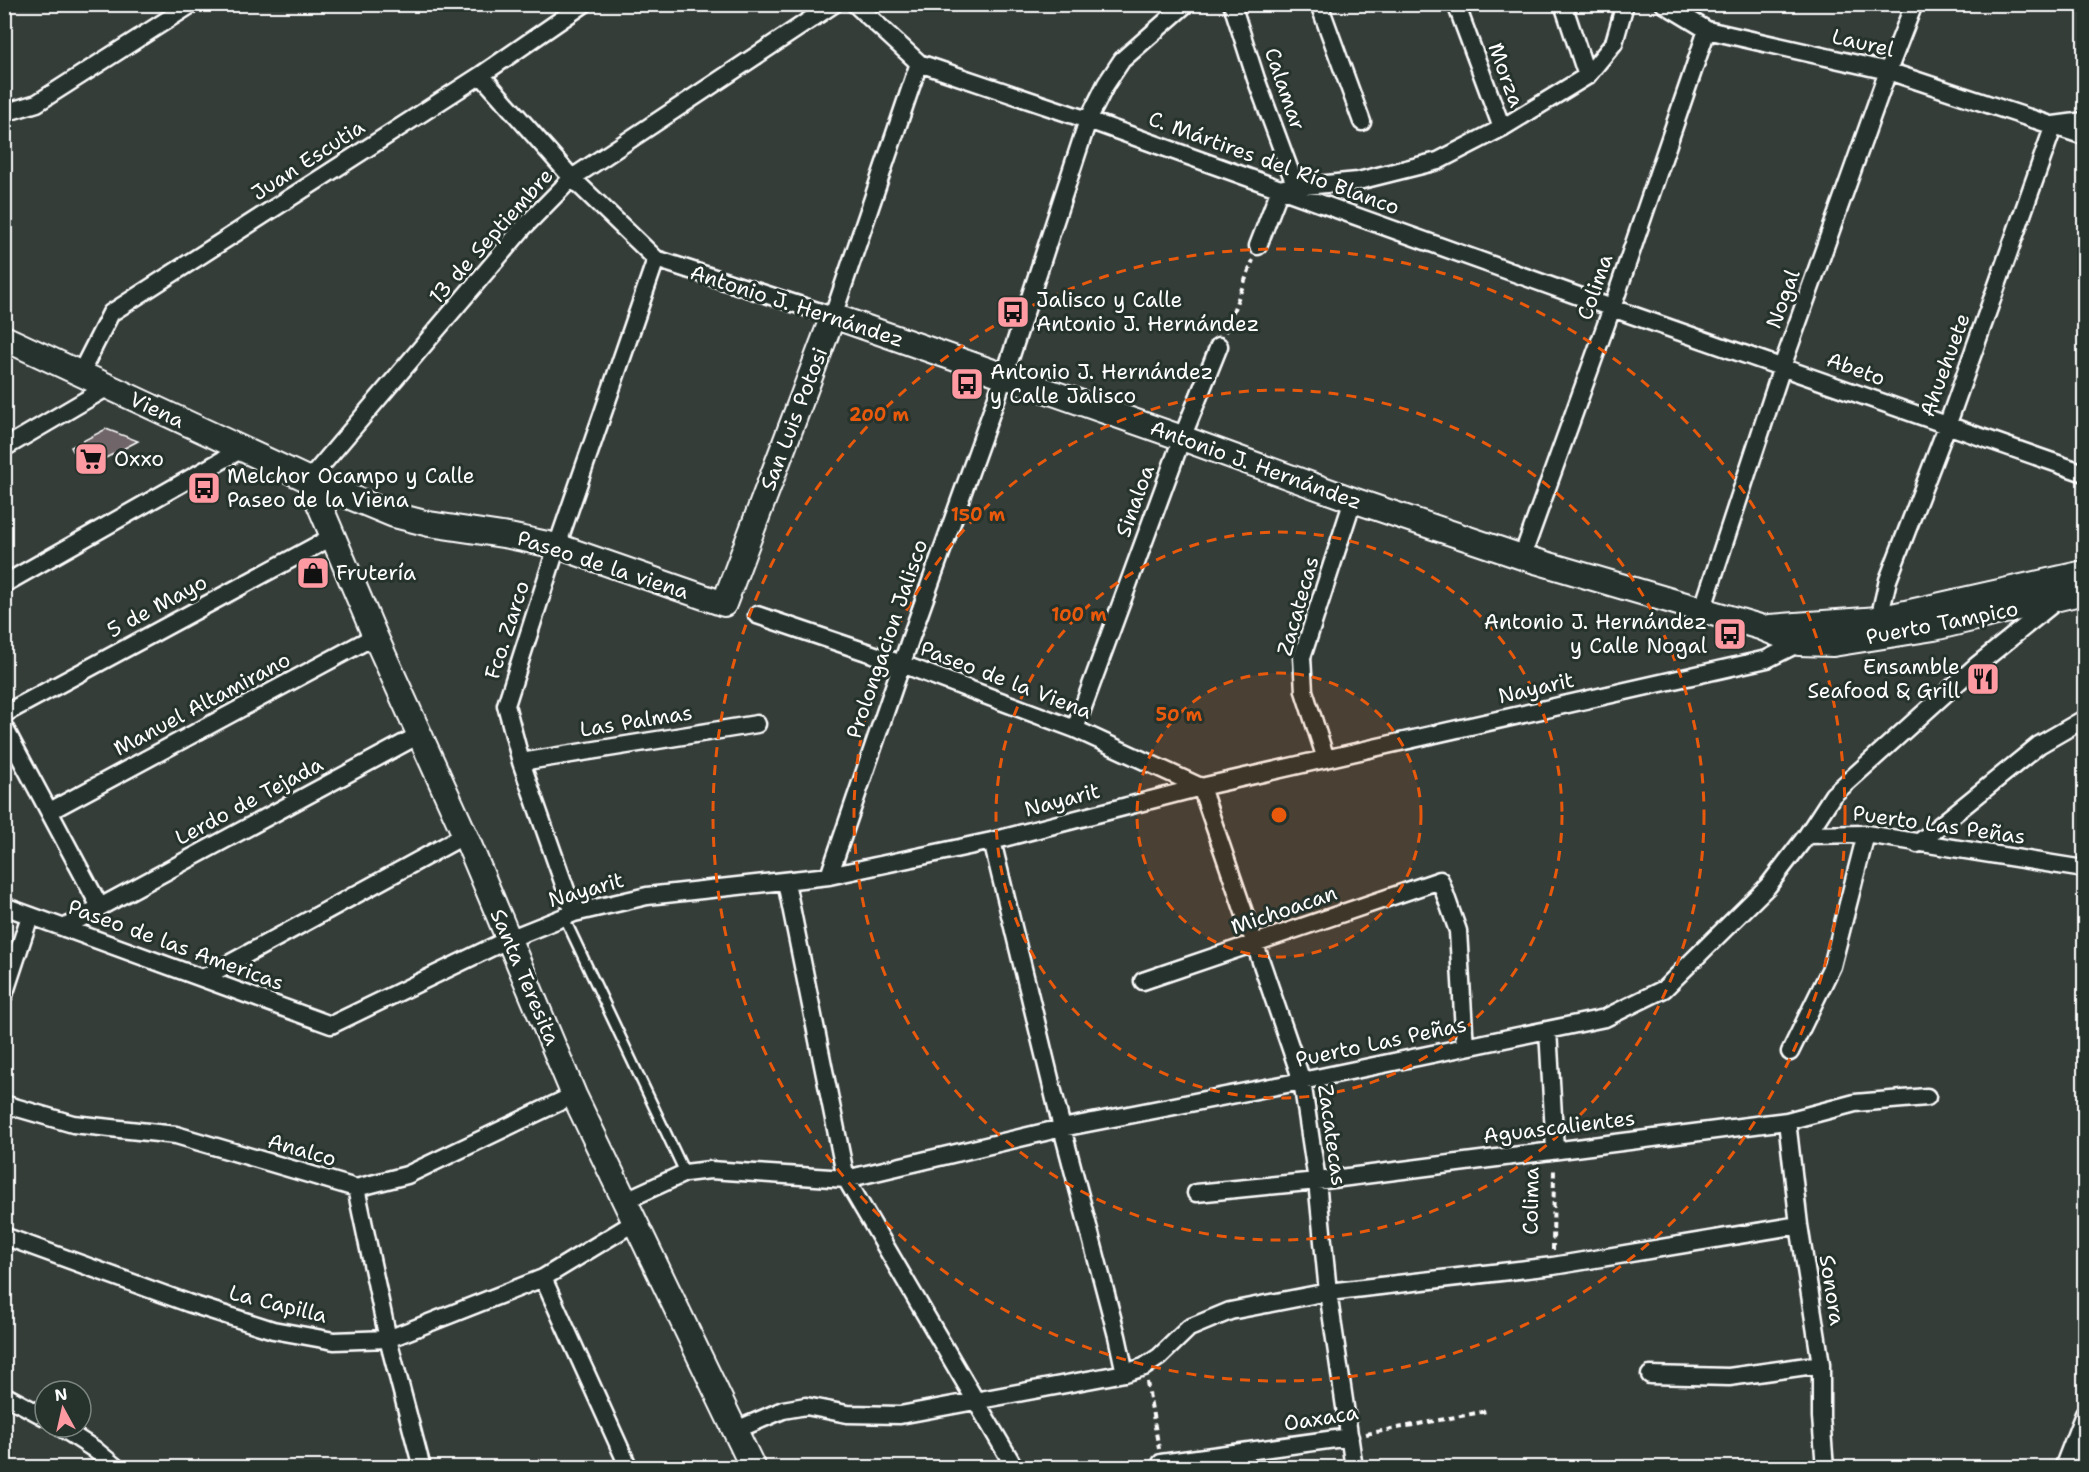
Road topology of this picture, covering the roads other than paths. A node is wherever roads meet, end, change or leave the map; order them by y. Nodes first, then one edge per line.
1 (192, 4) edge
2 (584, 4) edge
3 (834, 4) edge
4 (855, 4) edge
5 (1185, 4) edge
6 (1232, 4) edge
7 (1319, 4) edge
8 (1456, 4) edge
9 (1563, 4) edge
10 (1625, 4) edge
11 (1664, 4) edge
12 (1914, 4) edge
13 (1707, 30) junction
14 (919, 63) junction
15 (1887, 70) junction
16 (481, 75) junction
17 (1587, 76) junction
18 (4, 113) edge
19 (1088, 120) junction
20 (2085, 121) edge
21 (1362, 122) dead end
22 (2054, 125) junction
23 (1502, 128) junction
24 (2085, 136) edge
25 (572, 178) junction
26 (1288, 188) junction
27 (1258, 246) road end
28 (656, 259) junction
29 (1612, 308) junction
30 (833, 316) junction
31 (4, 339) edge
32 (1219, 346) road end
33 (1782, 366) junction
34 (80, 374) junction
35 (1004, 377) junction
36 (108, 387) junction
37 (1947, 426) junction
38 (1182, 438) junction
39 (4, 448) edge
40 (242, 449) junction
41 (2085, 472) edge
42 (309, 480) junction
43 (1353, 500) junction
44 (332, 537) junction
45 (557, 546) junction
46 (1522, 557) junction
47 (2083, 576) edge
48 (4, 584) edge
49 (2061, 598) junction
50 (724, 604) joint
51 (1702, 610) junction
52 (757, 615) dead end
53 (1879, 619) junction
54 (1801, 634) junction
55 (375, 636) junction
56 (902, 664) junction
57 (4, 714) edge
58 (2085, 719) edge
59 (757, 724) dead end
60 (4, 727) edge
61 (1075, 729) junction
62 (418, 735) junction
63 (1326, 759) junction
64 (521, 762) junction
65 (1201, 787) junction
66 (50, 811) junction
67 (1866, 834) junction
68 (465, 835) junction
69 (1807, 835) junction
70 (992, 841) junction
71 (1917, 844) junction
72 (2085, 869) edge
73 (830, 876) junction
74 (786, 882) junction
75 (4, 906) edge
76 (100, 907) junction
77 (569, 915) junction
78 (30, 916) junction
79 (64, 928) junction
80 (510, 939) junction
81 (1256, 944) junction
82 (202, 978) junction
83 (1143, 981) dead end
84 (4, 995) edge
85 (332, 1026) joint
86 (1548, 1030) junction
87 (1465, 1047) junction
88 (1790, 1052) dead end
89 (1302, 1081) junction
90 (574, 1095) junction
91 (1927, 1097) dead end
92 (4, 1104) edge
93 (1787, 1120) junction
94 (1062, 1128) junction
95 (1555, 1150) junction
96 (685, 1173) junction
97 (846, 1179) junction
98 (1317, 1181) junction
99 (356, 1188) junction
100 (1196, 1193) dead end
101 (629, 1212) junction
102 (1799, 1225) junction
103 (4, 1236) edge
104 (543, 1278) junction
105 (1328, 1292) junction
106 (388, 1339) junction
107 (1821, 1364) junction
108 (1125, 1373) junction
109 (1650, 1375) dead end
110 (4, 1395) edge
111 (975, 1400) junction
112 (33, 1411) edge
113 (2085, 1414) edge
114 (736, 1430) junction
115 (1350, 1437) junction
116 (79, 1439) edge
117 (1161, 1463) road end
118 (117, 1467) edge
119 (422, 1467) edge
120 (628, 1467) edge
121 (753, 1467) edge
122 (1014, 1467) edge
123 (1354, 1467) edge
124 (1825, 1467) edge
125 (2063, 1467) edge

1 - 18 street
2 - 16 street, Juan Escutia
3 - 25 street, 13 de Septiembre
4 - 14 street
5 - 19 street, Prolongacion Jalisco
6 - 26 street, Calamar
7 - 21 street
8 - 23 street, Morza
9 - 17 street
10 - 17 street
11 - 13 street, Laurel
12 - 15 street, Nogal
13 - 15 street, Laurel
13 - 29 street, Colima
14 - 19 street, C. Mártires del Río Blanco
14 - 30 street, San Luis Potosi
15 - 22 street, Laurel
15 - 33 street, Nogal
16 - 25 street, Antonio J. Hernández
16 - 34 street, Juan Escutia
17 - 23 street
19 - 26 street, C. Mártires del Río Blanco
19 - 35 street, Prolongacion Jalisco
20 - 22 street, Laurel
22 - 24 street, Laurel
22 - 37 street, Ahuehuete
23 - 26 street
25 - 28 street, Antonio J. Hernández
25 - 42 street, 13 de Septiembre
26 - 27 street
26 - 29 street, C. Mártires del Río Blanco
28 - 30 street, Antonio J. Hernández
28 - 45 street, Fco. Zarco
29 - 33 street, Abeto
29 - 46 street, Colima
30 - 35 street, Antonio J. Hernández
30 - 50 street, San Luis Potosi
31 - 34 street, Viena
32 - 38 street, Sinaloa
33 - 37 street, Abeto
33 - 51 street, Nogal
34 - 36 street, Viena
35 - 38 street, Antonio J. Hernández
35 - 56 street, Prolongacion Jalisco
36 - 39 street
36 - 40 street, Viena
37 - 41 street, Abeto
37 - 53 street, Ahuehuete
38 - 43 street, Antonio J. Hernández
38 - 61 street, Sinaloa
40 - 42 street, Viena
40 - 48 street
42 - 44 street, Santa Teresita
42 - 45 street, Paseo de la viena
43 - 46 street, Antonio J. Hernández
43 - 63 street, Zacatecas
44 - 55 street, Santa Teresita
44 - 57 street, 5 de Mayo
45 - 50 street, Paseo de la viena
45 - 64 street, Fco. Zarco
46 - 51 street, Antonio J. Hernández
47 - 49 street, Puerto Tampico
47 - 53 street, Puerto Tampico
49 - 54 street, Puerto Tampico
49 - 69 street
51 - 54 street, Antonio J. Hernández
52 - 56 street, Paseo de la Viena
53 - 54 street, Puerto Tampico
54 - 63 street, Nayarit
55 - 62 street, Santa Teresita
55 - 66 street, Manuel Altamirano
56 - 61 street, Paseo de la Viena
56 - 73 street, Prolongacion Jalisco
58 - 71 street
59 - 64 street, Las Palmas
60 - 66 street
61 - 65 street, Paseo de la Viena
62 - 68 street, Santa Teresita
62 - 76 street, Lerdo de Tejada
63 - 65 street, Nayarit
64 - 77 street, Fco. Zarco
65 - 70 street, Nayarit
65 - 81 street, Zacatecas
66 - 76 street
67 - 69 street, Puerto Las Peñas
67 - 71 street, Puerto Las Peñas
67 - 88 street
68 - 80 street, Santa Teresita
68 - 82 street
69 - 86 street, Puerto Las Peñas
70 - 73 street, Nayarit
70 - 94 street
71 - 72 street, Puerto Las Peñas
73 - 74 street, Nayarit
74 - 77 street, Nayarit
74 - 97 street
75 - 78 street, Paseo de las Americas
76 - 79 street, Lerdo de Tejada
77 - 80 street, Nayarit
77 - 96 lane
78 - 79 street, Paseo de las Americas
78 - 84 street
79 - 82 street, Paseo de las Americas
80 - 85 street, Nayarit
80 - 90 street, Santa Teresita
81 - 83 street, Michoacan
81 - 87 street, Michoacan
81 - 89 street, Zacatecas
82 - 85 street, Paseo de las Americas
86 - 87 street, Puerto Las Peñas
86 - 95 street, Colima
87 - 89 street, Puerto Las Peñas
89 - 94 street, Puerto Las Peñas
89 - 98 street, Zacatecas
90 - 99 street, Analco
90 - 101 street, Santa Teresita
91 - 93 street, Aguascalientes
92 - 99 street, Analco
93 - 95 street, Aguascalientes
93 - 102 street, Sonora
94 - 97 street, Puerto Las Peñas
94 - 108 street
95 - 98 street, Aguascalientes
96 - 97 street, Puerto Las Peñas
96 - 101 street, Puerto Las Peñas
97 - 111 street
98 - 100 street, Aguascalientes
98 - 105 street, Zacatecas
99 - 106 street
101 - 104 street, La Capilla
101 - 114 street, Santa Teresita
102 - 105 street
102 - 107 street, Sonora
103 - 106 street, La Capilla
104 - 106 street, La Capilla
104 - 120 street
105 - 108 street
105 - 115 street, Zacatecas
106 - 119 street
107 - 109 street
107 - 124 street, Sonora
108 - 111 street
110 - 112 street
111 - 114 street
111 - 122 street
113 - 125 street
114 - 121 street, Santa Teresita
115 - 117 street, Oaxaca
115 - 123 street, Zacatecas
116 - 118 street

